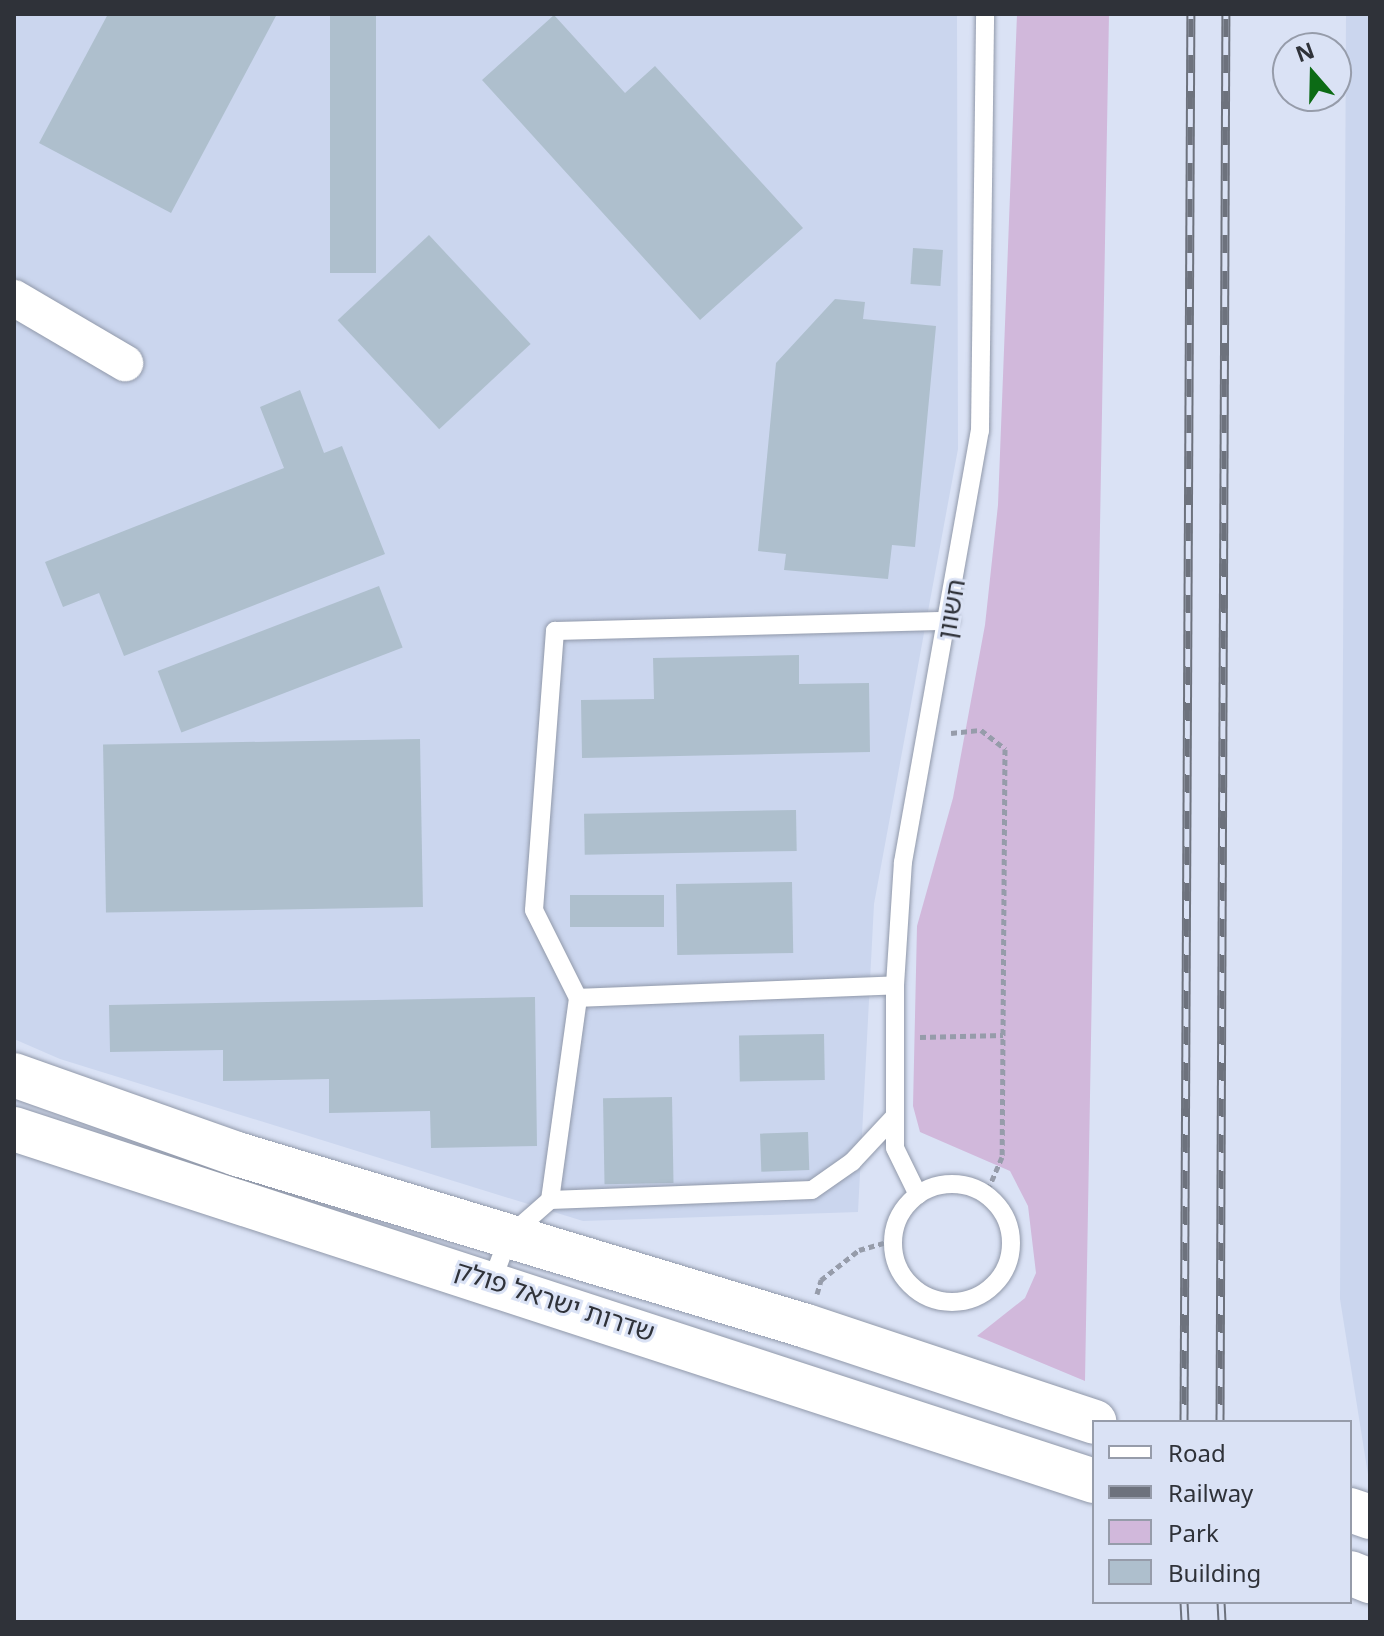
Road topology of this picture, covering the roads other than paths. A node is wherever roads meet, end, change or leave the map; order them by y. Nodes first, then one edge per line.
1 (985, 14) edge
2 (14, 298) edge
3 (125, 363) dead end
4 (950, 621) junction
5 (895, 985) junction
6 (578, 998) junction
7 (14, 1075) edge
8 (893, 1118) junction
9 (14, 1129) edge
10 (918, 1195) junction
11 (550, 1200) junction
12 (509, 1236) junction
13 (492, 1281) junction
14 (1092, 1421) edge
15 (1092, 1480) edge

1 - 4 lane, חשוון
2 - 3 street
4 - 5 lane, חשוון
4 - 6 lane
5 - 6 lane
5 - 8 lane, חשוון
6 - 11 lane
7 - 12 street, שדרות ישראל פולק
8 - 10 lane, חשוון
8 - 11 lane
9 - 13 street, שדרות ישראל פולק
10 - 10 lane
11 - 12 lane
12 - 13 lane
12 - 14 street, שדרות ישראל פולק
13 - 15 street, שדרות ישראל פולק

